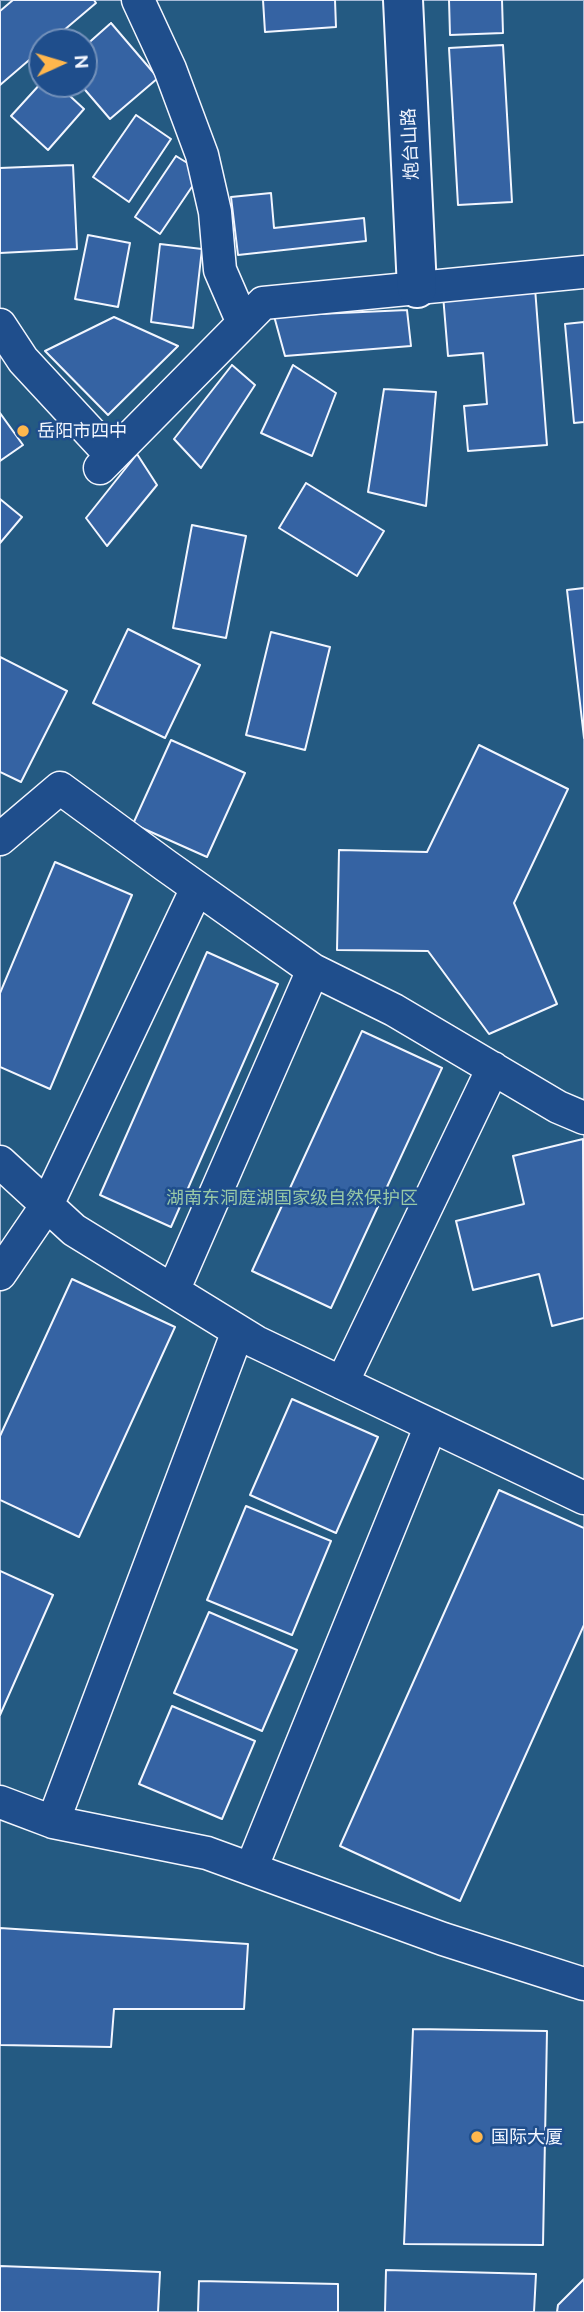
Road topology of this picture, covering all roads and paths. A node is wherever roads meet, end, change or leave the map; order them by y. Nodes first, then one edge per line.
1 (138, 0) edge
2 (403, 0) edge
3 (584, 272) edge
4 (417, 288) junction
5 (243, 323) junction
6 (0, 325) edge
7 (0, 839) edge
8 (197, 888) junction
9 (313, 970) junction
10 (493, 1068) junction
11 (584, 1118) edge
12 (0, 1162) edge
13 (47, 1205) junction
14 (0, 1274) edge
15 (173, 1291) junction
16 (238, 1331) junction
17 (342, 1383) junction
18 (430, 1424) junction
19 (584, 1498) edge
20 (0, 1802) edge
21 (53, 1822) junction
22 (251, 1869) junction
23 (584, 1984) edge

1 - 5 street
2 - 4 street, 炮台山路
3 - 4 street
4 - 5 street
5 - 6 street
7 - 8 street
8 - 9 street
8 - 13 street
9 - 10 street
9 - 15 street
10 - 11 street
10 - 17 street
12 - 13 street
13 - 14 street
13 - 15 street
15 - 16 street
16 - 17 street
16 - 21 street
17 - 18 street
18 - 19 street
18 - 22 street
20 - 21 street
21 - 22 street
22 - 23 street

